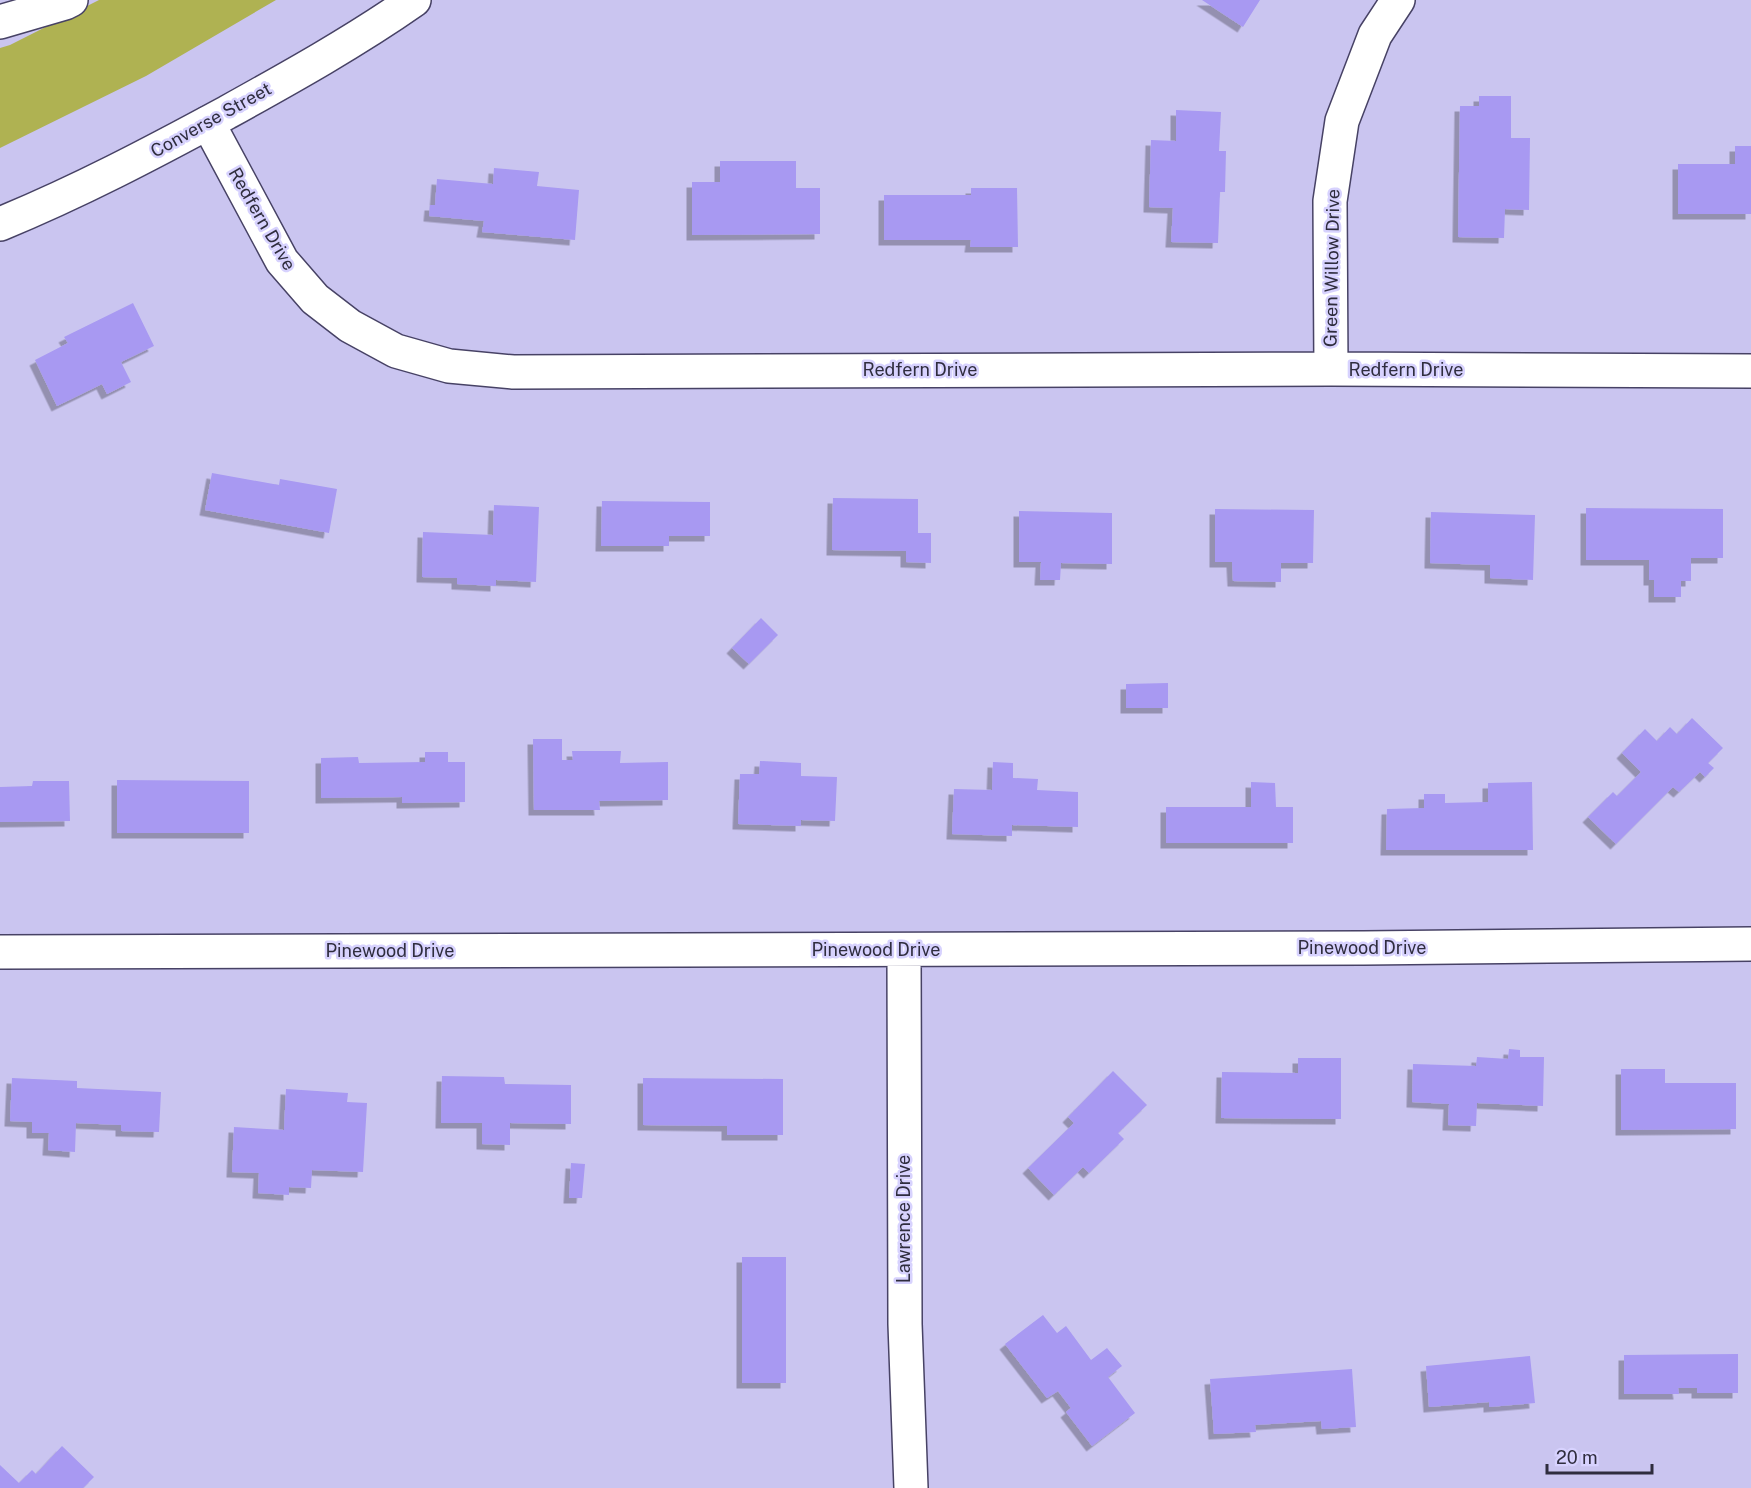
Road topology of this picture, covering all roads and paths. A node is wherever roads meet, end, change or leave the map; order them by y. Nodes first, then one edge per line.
1 (71, 0) edge
2 (414, 0) edge
3 (1398, 0) edge
4 (0, 22) edge
5 (208, 123) junction
6 (0, 224) edge
7 (1331, 369) junction
8 (1751, 371) edge
9 (1751, 944) edge
10 (904, 950) junction
11 (0, 952) edge
12 (911, 1488) edge

1 - 4 street
2 - 5 street, Converse Street
3 - 7 street, Green Willow Drive
5 - 6 street, Converse Street
5 - 7 street, Redfern Drive
7 - 8 street, Redfern Drive
9 - 10 street, Pinewood Drive
10 - 11 street, Pinewood Drive
10 - 12 street, Lawrence Drive

